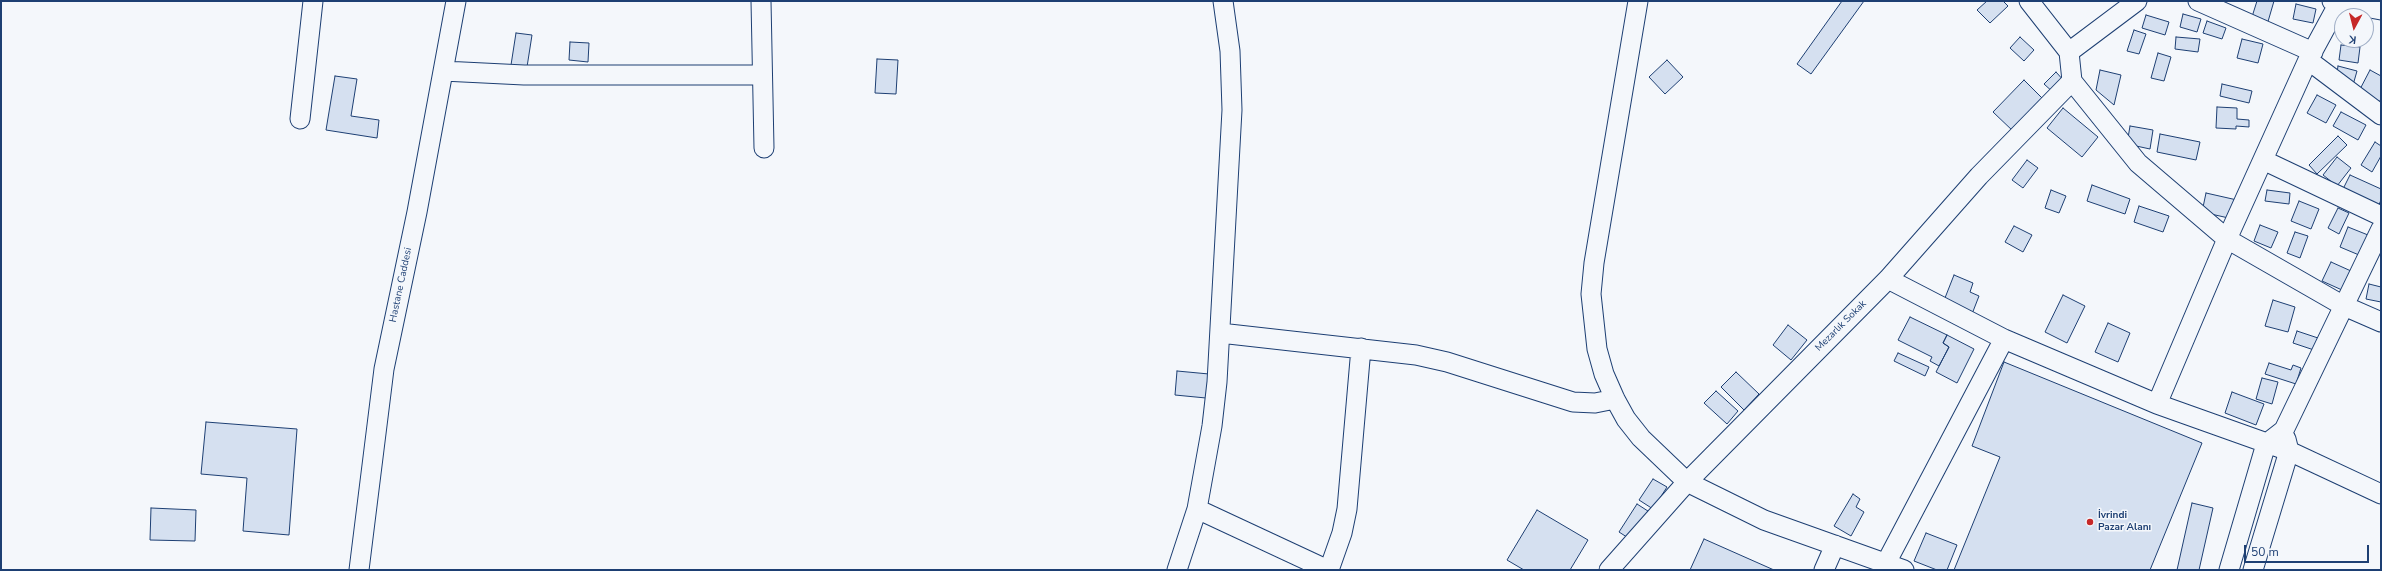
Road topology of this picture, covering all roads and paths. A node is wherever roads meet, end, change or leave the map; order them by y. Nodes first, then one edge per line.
1 (313, 1) edge
2 (456, 1) edge
3 (761, 1) edge
4 (1223, 1) edge
5 (1638, 1) edge
6 (2029, 1) edge
7 (2137, 1) edge
8 (2198, 1) edge
9 (2337, 2) edge
10 (2381, 10) edge
11 (2069, 52) junction
12 (2310, 56) junction
13 (443, 71) junction
14 (762, 75) junction
15 (2072, 81) junction
16 (2381, 115) edge
17 (300, 119) dead end
18 (764, 148) dead end
19 (2263, 160) junction
20 (2381, 216) edge
21 (2381, 229) edge
22 (2227, 239) junction
23 (1888, 279) junction
24 (2342, 305) junction
25 (2381, 322) edge
26 (1220, 334) junction
27 (2004, 339) junction
28 (1361, 348) junction
29 (1615, 399) junction
30 (2157, 404) junction
31 (2284, 430) junction
32 (2266, 444) junction
33 (2289, 451) junction
34 (1687, 482) junction
35 (2381, 494) edge
36 (1196, 509) junction
37 (1835, 545) junction
38 (1879, 566) edge
39 (359, 570) edge
40 (1177, 570) edge
41 (1328, 570) edge
42 (1609, 570) edge
43 (1824, 570) edge
44 (1904, 570) edge
45 (2229, 570) edge
46 (2253, 570) edge

1 - 17 street
2 - 13 street, Hastane Caddesi
3 - 14 street
4 - 26 street
5 - 29 street
6 - 11 street
7 - 11 street
8 - 12 street
9 - 10 street
9 - 12 street
11 - 15 street
12 - 16 street
12 - 19 street
13 - 14 street
13 - 39 street, Hastane Caddesi
14 - 18 street
15 - 22 street
15 - 23 street, Mezarlık Sokak
19 - 20 street
19 - 22 street
21 - 24 street
22 - 24 street
22 - 30 street
23 - 27 street
23 - 34 street, Mezarlık Sokak
24 - 25 street
24 - 31 street
26 - 28 street
26 - 36 street
27 - 30 street
27 - 38 street
28 - 29 street
28 - 41 street
29 - 34 street
30 - 32 street
31 - 32 street
31 - 33 street
32 - 33 street
32 - 45 street
33 - 35 street
33 - 46 street
34 - 37 street
34 - 42 street, Mezarlık Sokak
36 - 40 street
36 - 41 street
37 - 38 street
37 - 43 street
38 - 44 street

